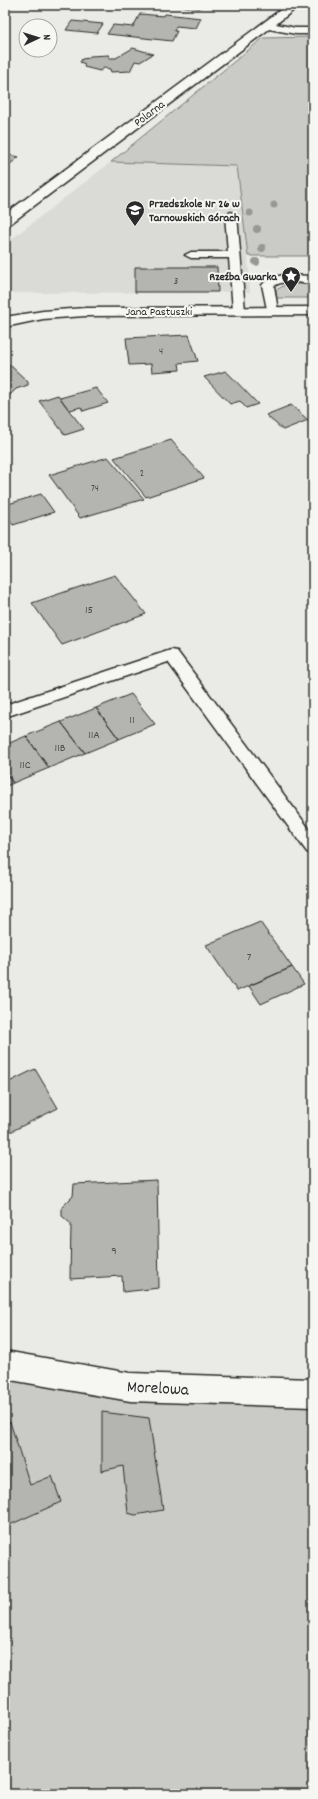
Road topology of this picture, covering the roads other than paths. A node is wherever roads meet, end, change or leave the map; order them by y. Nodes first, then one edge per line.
1 (294, 5) edge
2 (267, 25) junction
3 (313, 31) edge
4 (231, 215) dead end
5 (5, 221) edge
6 (191, 255) dead end
7 (234, 255) junction
8 (313, 280) edge
9 (239, 311) junction
10 (272, 311) junction
11 (313, 311) edge
12 (5, 322) edge
13 (5, 711) edge
14 (313, 847) edge
15 (5, 1365) edge
16 (313, 1393) edge

1 - 2 street, Polarna
2 - 3 street
2 - 5 street, Polarna
4 - 7 lane
6 - 7 lane
7 - 9 lane
8 - 10 lane
9 - 10 street, Jana Pastuszki
9 - 12 street, Jana Pastuszki
10 - 11 street, Jana Pastuszki
13 - 14 lane
15 - 16 street, Morelowa

